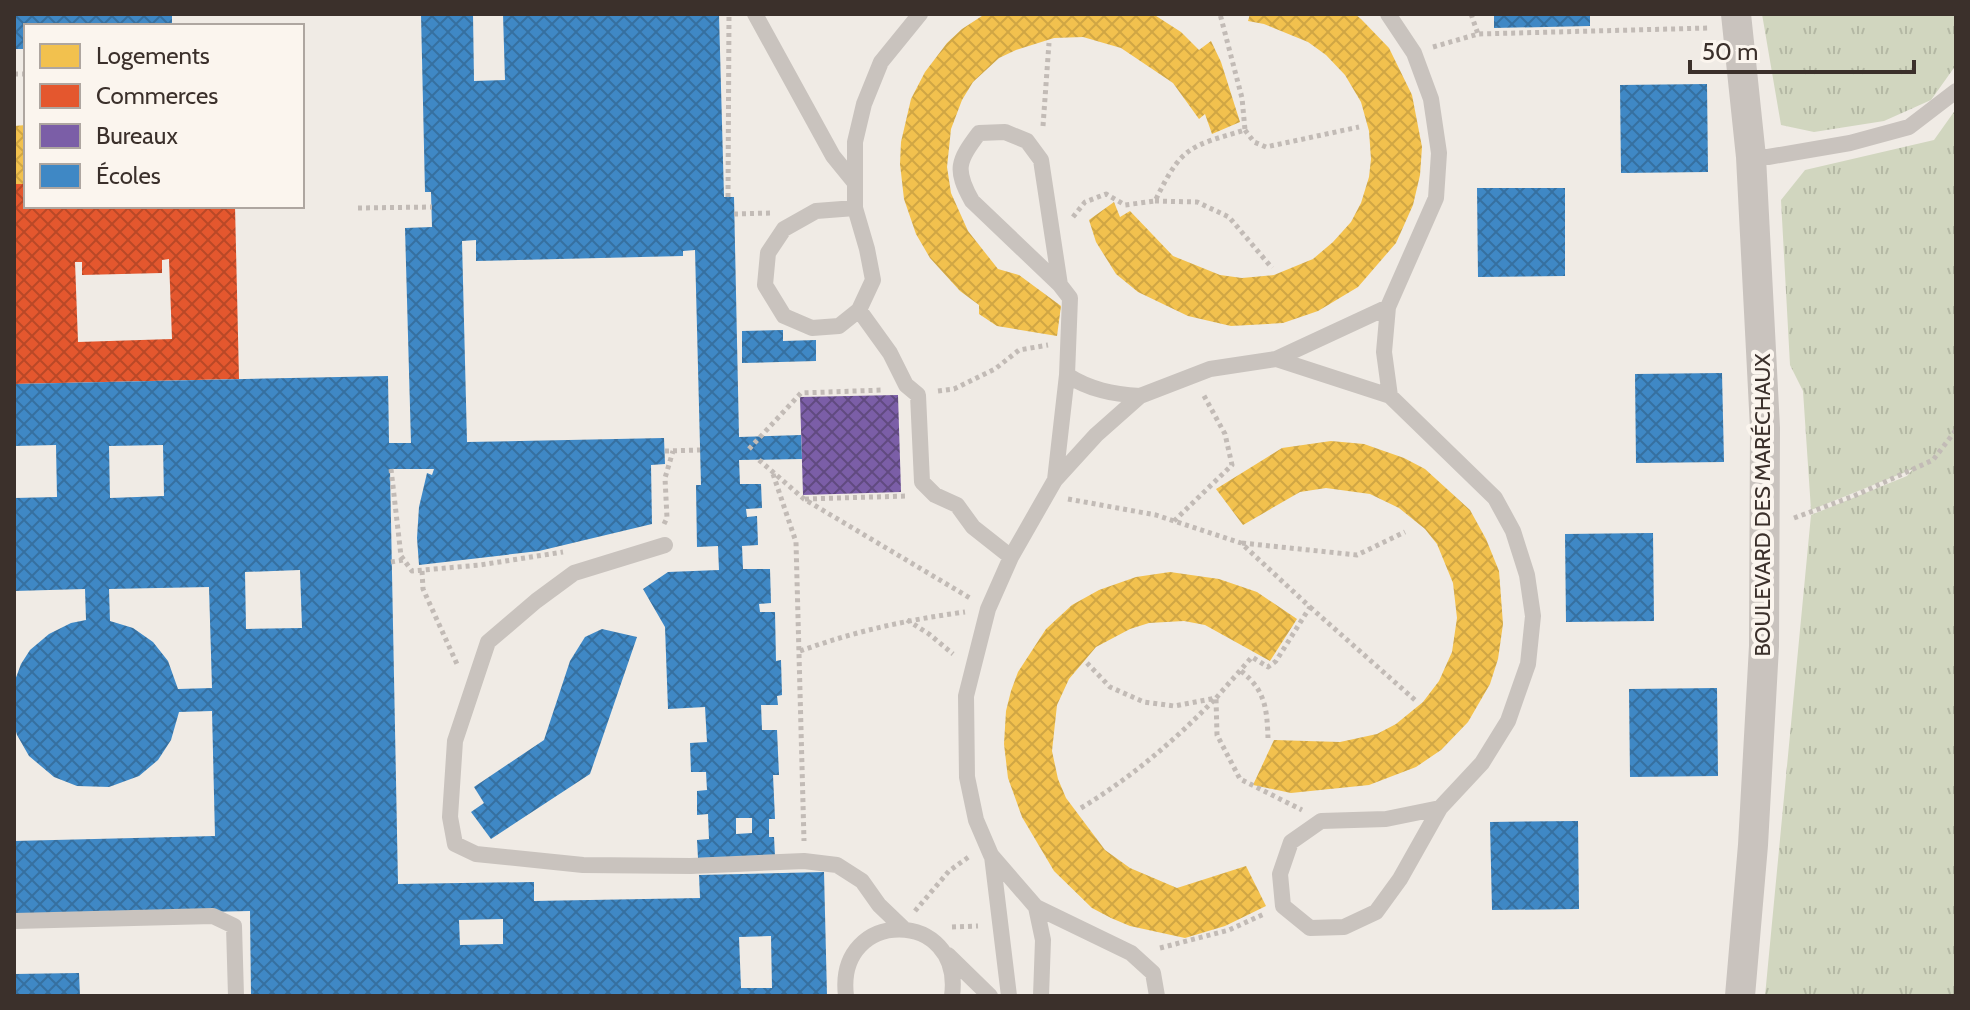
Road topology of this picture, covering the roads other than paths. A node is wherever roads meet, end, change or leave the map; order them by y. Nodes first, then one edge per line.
1 (755, 14) edge
2 (920, 14) edge
3 (1388, 14) edge
4 (1737, 20) edge
5 (1956, 91) edge
6 (1751, 157) junction
7 (855, 183) junction
8 (855, 208) junction
9 (1060, 285) junction
10 (1388, 307) junction
11 (859, 310) junction
12 (1276, 359) junction
13 (1067, 375) junction
14 (1140, 396) junction
15 (1390, 396) junction
16 (1051, 487) junction
17 (665, 545) dead end
18 (1011, 557) junction
19 (1440, 808) junction
20 (989, 849) junction
21 (879, 905) junction
22 (1036, 907) junction
23 (14, 921) edge
24 (903, 928) junction
25 (869, 938) junction
26 (943, 951) junction
27 (236, 996) edge
28 (846, 996) edge
29 (952, 996) edge
30 (990, 996) edge
31 (1009, 996) edge
32 (1041, 996) edge
33 (1157, 996) edge
34 (1740, 996) edge

1 - 7 lane
2 - 7 lane
3 - 10 lane
4 - 6 street, BOULEVARD DES MARÉCHAUX
5 - 6 lane
6 - 34 street, BOULEVARD DES MARÉCHAUX
7 - 8 lane
8 - 11 lane
8 - 11 lane
9 - 9 lane
9 - 13 lane
10 - 12 lane
10 - 15 lane
11 - 18 lane
12 - 14 lane
12 - 15 lane
13 - 14 lane
13 - 16 lane
14 - 16 lane
15 - 19 lane
16 - 18 lane
17 - 21 lane
18 - 20 lane
19 - 19 lane
20 - 22 lane
20 - 31 lane
21 - 24 lane
21 - 25 lane
22 - 32 lane
22 - 33 lane
23 - 27 lane
24 - 25 lane
24 - 26 lane
25 - 28 lane
26 - 29 lane
26 - 30 lane

